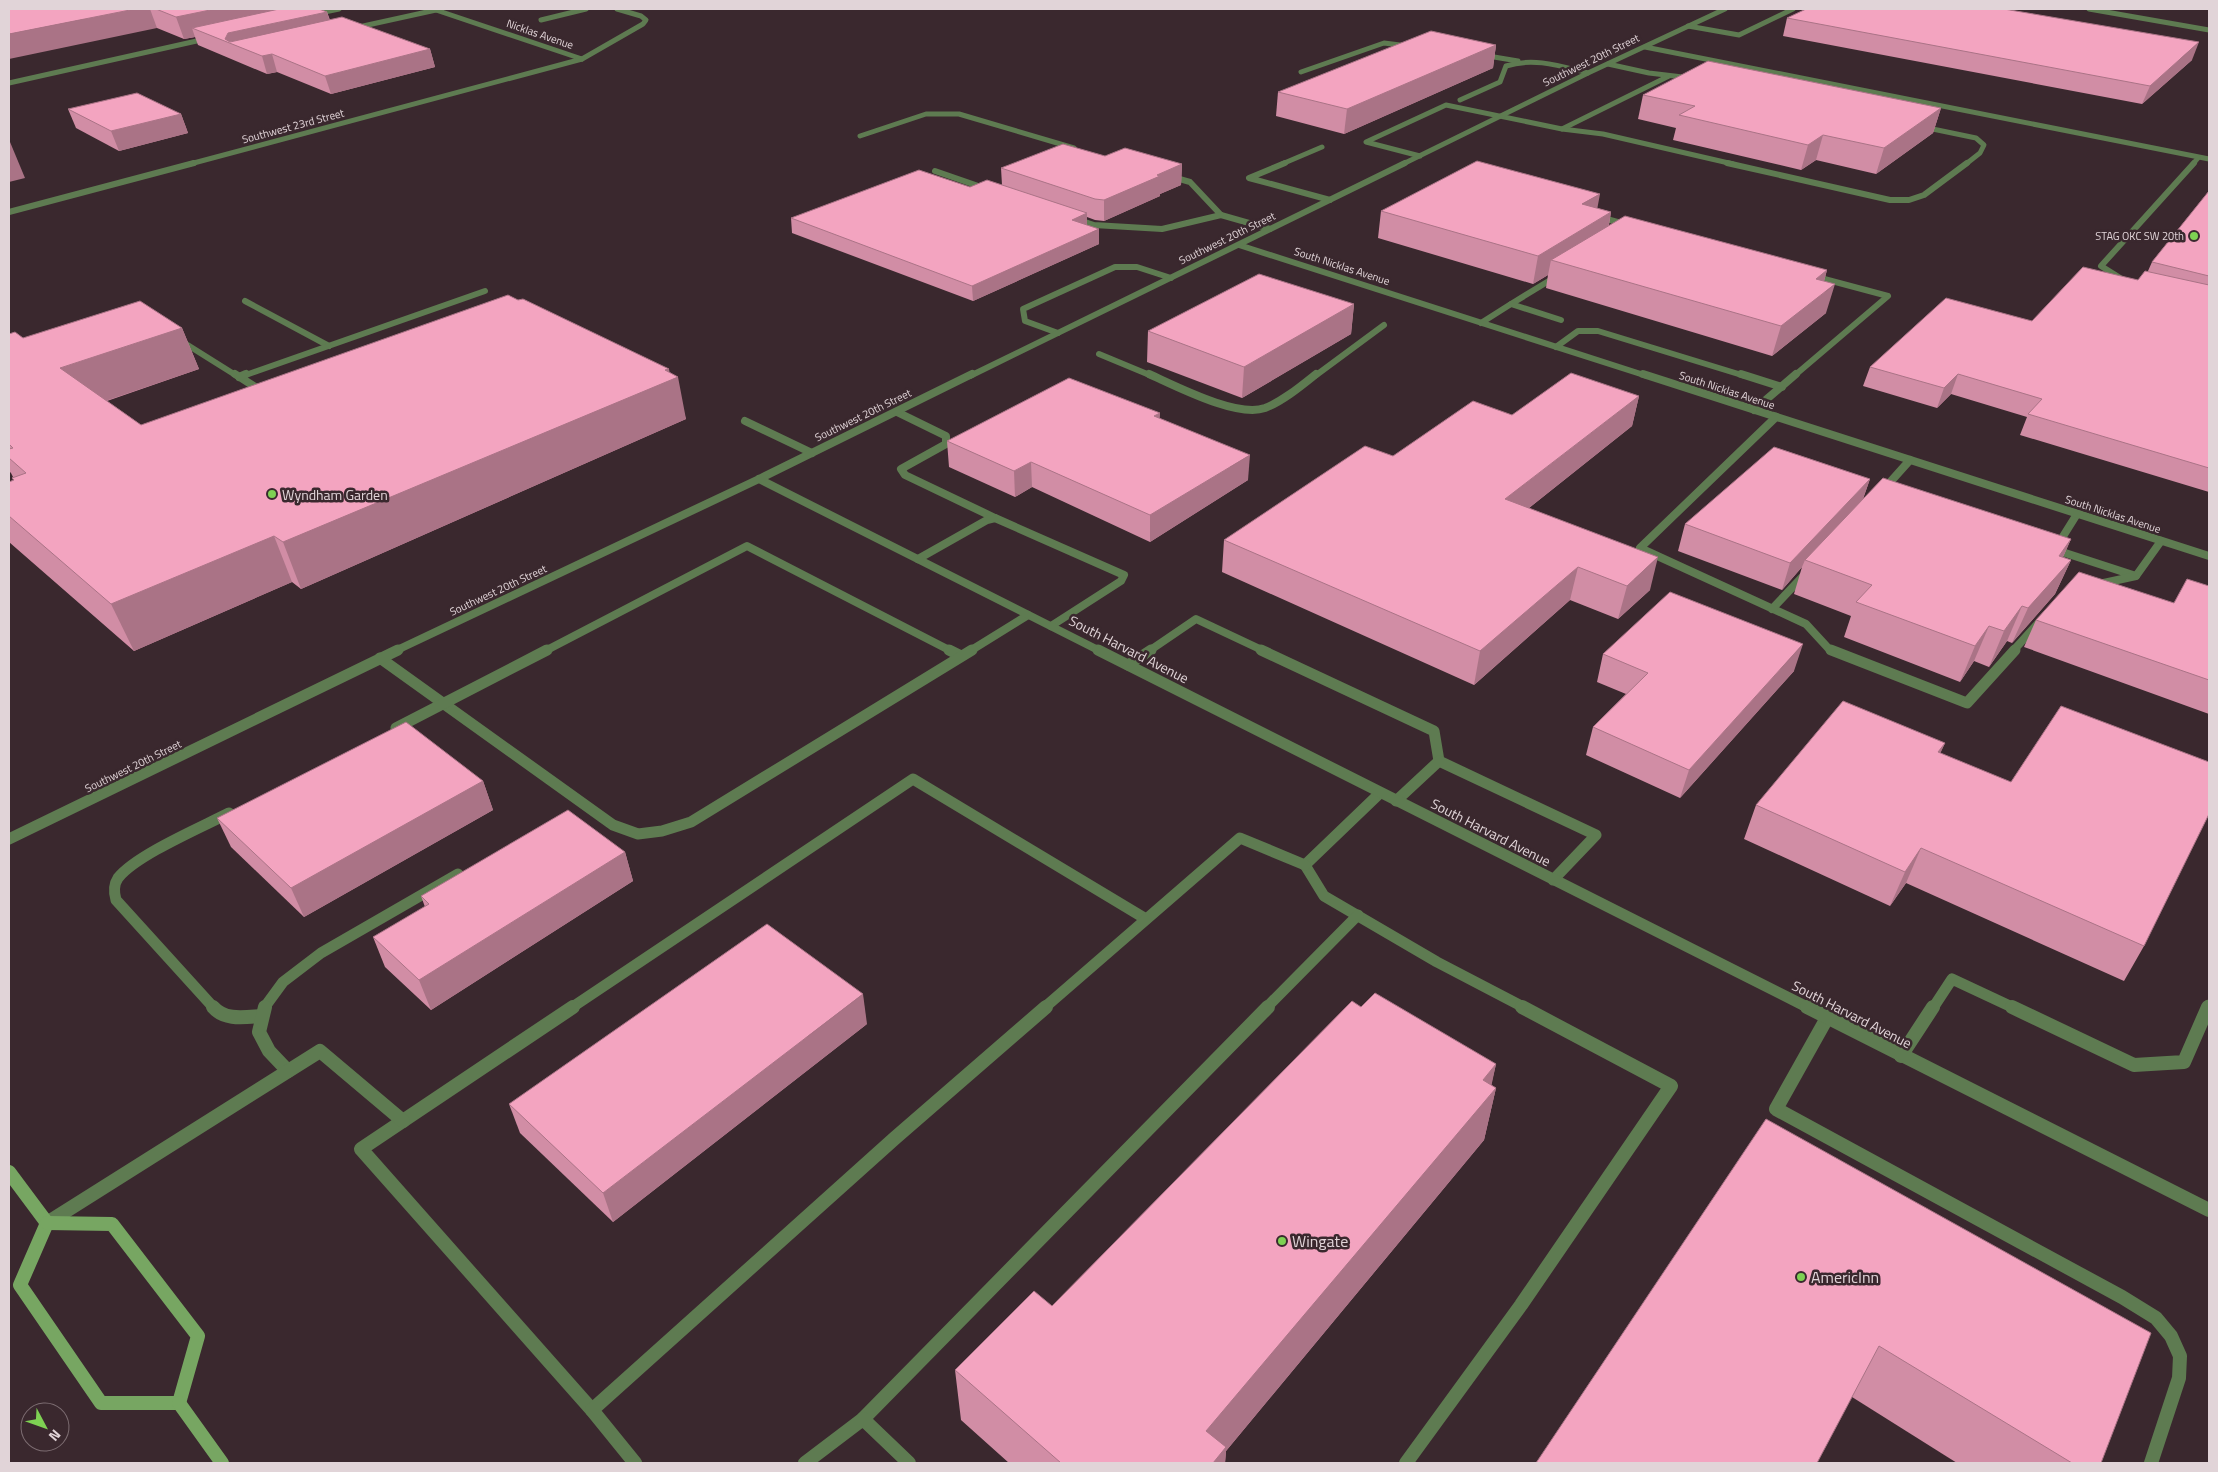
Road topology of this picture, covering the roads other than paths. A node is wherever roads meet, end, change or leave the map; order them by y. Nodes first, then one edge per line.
1 (339, 9) edge
2 (435, 9) edge
3 (586, 9) edge
4 (617, 9) edge
5 (1725, 9) edge
6 (1793, 9) edge
7 (2089, 9) edge
8 (310, 15) edge
9 (541, 20) dead end
10 (1688, 26) junction
11 (350, 29) edge
12 (2209, 30) edge
13 (213, 37) edge
14 (1412, 46) edge
15 (1645, 47) junction
16 (1480, 55) dead end
17 (582, 60) junction
18 (1518, 61) junction
19 (1608, 64) junction
20 (1301, 72) dead end
21 (1588, 73) junction
22 (1669, 76) junction
23 (1694, 79) edge
24 (9, 83) edge
25 (1460, 100) edge
26 (1501, 117) junction
27 (1918, 126) edge
28 (1562, 128) junction
29 (860, 136) dead end
30 (1322, 147) dead end
31 (1082, 150) edge
32 (1420, 156) junction
33 (2198, 158) junction
34 (2209, 159) edge
35 (935, 171) dead end
36 (1164, 174) edge
37 (991, 190) edge
38 (1330, 200) junction
39 (9, 212) edge
40 (1589, 214) edge
41 (1066, 215) edge
42 (1221, 215) junction
43 (1270, 229) junction
44 (1627, 232) edge
45 (1239, 245) junction
46 (1561, 273) edge
47 (1804, 273) edge
48 (1171, 278) junction
49 (2135, 283) edge
50 (485, 291) dead end
51 (245, 301) dead end
52 (1511, 304) junction
53 (1561, 320) dead end
54 (1481, 322) junction
55 (1384, 325) dead end
56 (168, 332) edge
57 (1058, 333) junction
58 (329, 346) junction
59 (1556, 347) junction
60 (1099, 354) dead end
61 (239, 377) junction
62 (1782, 387) junction
63 (270, 397) edge
64 (1754, 410) junction
65 (897, 412) junction
66 (1776, 417) junction
67 (745, 421) dead end
68 (812, 453) junction
69 (1910, 460) junction
70 (759, 479) junction
71 (1890, 496) edge
72 (2077, 514) junction
73 (995, 518) junction
74 (2161, 541) junction
75 (2046, 546) edge
76 (2055, 549) junction
77 (2209, 556) edge
78 (918, 559) junction
79 (1813, 566) edge
80 (2136, 576) junction
81 (2091, 586) edge
82 (1772, 609) junction
83 (1028, 615) junction
84 (2045, 615) edge
85 (1052, 626) junction
86 (961, 656) junction
87 (380, 658) junction
88 (1128, 665) junction
89 (443, 703) junction
90 (382, 735) edge
91 (1439, 761) junction
92 (1380, 792) junction
93 (1396, 801) junction
94 (240, 808) edge
95 (9, 839) edge
96 (1305, 865) junction
97 (472, 866) edge
98 (1553, 880) junction
99 (1358, 915) junction
100 (1146, 919) junction
101 (2209, 1005) edge
102 (262, 1016) junction
103 (1827, 1018) junction
104 (1901, 1056) junction
105 (288, 1071) junction
106 (403, 1121) junction
107 (9, 1172) edge
108 (2209, 1210) edge
109 (47, 1223) junction
110 (179, 1403) junction
111 (592, 1410) junction
112 (863, 1419) junction
113 (218, 1462) edge
114 (636, 1463) edge
115 (805, 1463) edge
116 (909, 1463) edge
117 (1406, 1463) edge
118 (2151, 1463) edge

1 - 8 street
2 - 11 street
2 - 17 street, Nicklas Avenue
3 - 9 street
4 - 17 street, Southwest 23rd Street
5 - 10 street, Southwest 20th Street
6 - 10 street
7 - 12 street
10 - 15 street, Southwest 20th Street
13 - 24 street
14 - 20 street
15 - 19 street, Southwest 20th Street
15 - 33 street
16 - 18 street
17 - 39 street, Southwest 23rd Street
18 - 21 street
18 - 25 street
19 - 21 street, Southwest 20th Street
19 - 22 street
21 - 26 street, Southwest 20th Street
22 - 23 street
22 - 28 street
26 - 28 street
26 - 32 street, Southwest 20th Street
26 - 32 street
27 - 28 street
29 - 31 street
30 - 38 street
32 - 38 street, Southwest 20th Street
33 - 34 street
33 - 49 street
35 - 37 street
36 - 42 street
38 - 43 street, Southwest 20th Street
40 - 44 street
41 - 42 street
42 - 43 street
43 - 45 street, Southwest 20th Street
45 - 48 street, Southwest 20th Street
45 - 54 street, South Nicklas Avenue
46 - 52 street
47 - 62 street
48 - 57 street, Southwest 20th Street
48 - 57 street
50 - 58 street
51 - 58 street
52 - 53 street
52 - 54 street
54 - 59 street, South Nicklas Avenue
55 - 60 street
56 - 61 street
57 - 65 street, Southwest 20th Street
58 - 61 street
59 - 62 street
59 - 64 street, South Nicklas Avenue
61 - 63 street
62 - 64 street
64 - 66 street, South Nicklas Avenue
65 - 68 street, Southwest 20th Street
65 - 73 street
66 - 69 street, South Nicklas Avenue
66 - 82 street
67 - 68 street
68 - 70 street, Southwest 20th Street
69 - 71 street
69 - 72 street, South Nicklas Avenue
70 - 78 street, South Harvard Avenue
70 - 87 street, Southwest 20th Street
72 - 74 street, South Nicklas Avenue
72 - 76 street
73 - 78 street
73 - 85 street
74 - 77 street, South Nicklas Avenue
74 - 80 street
75 - 76 street
76 - 80 street
78 - 83 street, South Harvard Avenue
79 - 82 street
80 - 81 street
82 - 84 street
83 - 85 street, South Harvard Avenue
83 - 86 street
85 - 88 street, South Harvard Avenue
86 - 89 street
86 - 89 street
87 - 89 street
87 - 95 street, Southwest 20th Street
88 - 91 street
88 - 92 street, South Harvard Avenue
89 - 90 street
91 - 93 street
91 - 98 street
92 - 93 street, South Harvard Avenue
92 - 96 street
93 - 98 street, South Harvard Avenue
94 - 102 street
96 - 99 street
96 - 100 street
97 - 102 street
98 - 103 street, South Harvard Avenue
99 - 112 street
99 - 117 street
100 - 106 street
100 - 111 street
101 - 104 street
102 - 105 street
103 - 104 street, South Harvard Avenue
103 - 118 street
104 - 108 street, South Harvard Avenue
105 - 106 street
105 - 109 street
106 - 111 street
107 - 109 main road
109 - 110 main road
109 - 110 main road
110 - 113 main road
111 - 114 street
112 - 115 street
112 - 116 street

